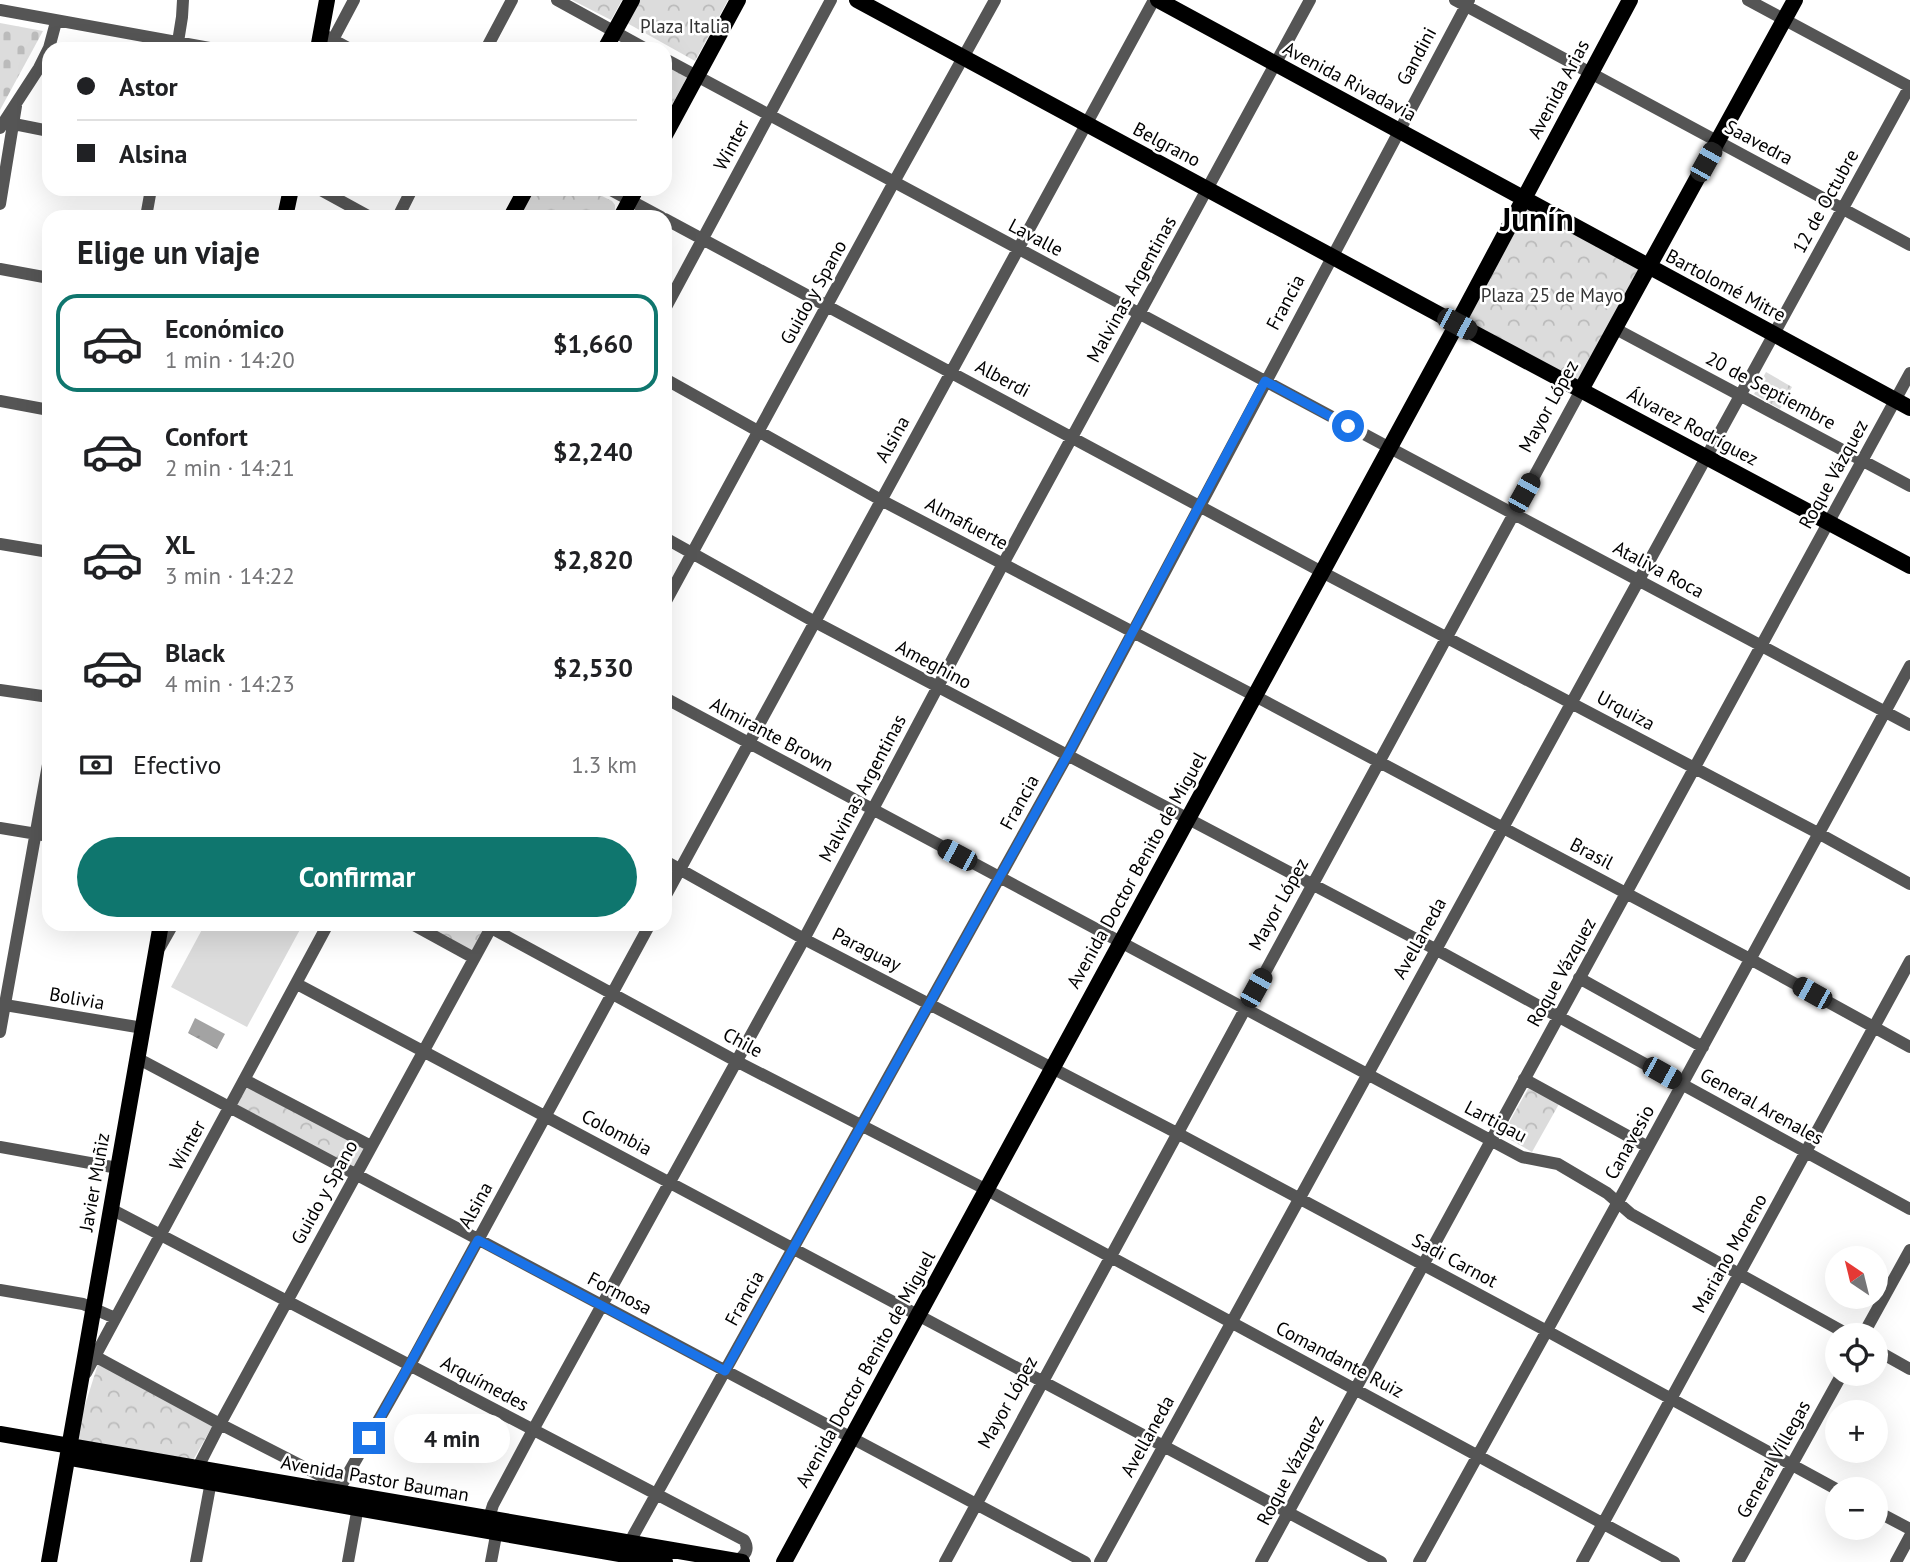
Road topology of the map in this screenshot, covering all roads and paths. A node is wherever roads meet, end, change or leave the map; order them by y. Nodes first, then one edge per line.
1 (183, 0) edge
2 (327, 0) edge
3 (354, 0) edge
4 (512, 0) edge
5 (557, 0) edge
6 (632, 0) edge
7 (738, 0) edge
8 (831, 0) edge
9 (857, 0) edge
10 (995, 0) edge
11 (1156, 0) edge
12 (1310, 0) edge
13 (1630, 0) edge
14 (1748, 0) edge
15 (1795, 0) edge
16 (1463, 2) edge
17 (0, 10) edge
18 (1784, 20) junction
19 (56, 22) junction
20 (614, 32) junction
21 (51, 42) edge
22 (157, 42) edge
23 (178, 42) edge
24 (325, 42) edge
25 (326, 42) edge
26 (490, 42) edge
27 (609, 42) edge
28 (633, 42) edge
29 (964, 58) junction
30 (42, 61) edge
31 (672, 63) edge
32 (1275, 64) junction
33 (1590, 73) junction
34 (696, 76) junction
35 (1910, 87) edge
36 (17, 102) junction
37 (769, 115) junction
38 (672, 122) edge
39 (14, 124) junction
40 (1086, 124) junction
41 (0, 128) edge
42 (42, 130) edge
43 (1398, 131) junction
44 (1717, 141) junction
45 (894, 182) junction
46 (1207, 189) junction
47 (332, 196) edge
48 (634, 196) edge
49 (1523, 198) junction
50 (0, 204) edge
51 (1843, 209) junction
52 (357, 210) edge
53 (653, 210) edge
54 (672, 223) edge
55 (702, 239) junction
56 (1910, 245) edge
57 (1018, 249) junction
58 (1331, 257) junction
59 (1648, 266) junction
60 (0, 269) edge
61 (42, 277) edge
62 (672, 296) edge
63 (827, 306) junction
64 (1139, 314) junction
65 (1457, 324) junction
66 (1614, 328) junction
67 (1775, 335) junction
68 (951, 372) junction
69 (1910, 373) edge
70 (1265, 381) junction
71 (672, 383) edge
72 (1581, 390) junction
73 (1741, 396) junction
74 (1895, 400) junction
75 (0, 401) edge
76 (1910, 408) edge
77 (42, 409) edge
78 (758, 431) junction
79 (1072, 438) junction
80 (1390, 448) junction
81 (1707, 457) junction
82 (1862, 461) junction
83 (1910, 486) edge
84 (881, 500) junction
85 (1199, 506) junction
86 (1513, 514) junction
87 (1829, 522) junction
88 (672, 542) edge
89 (0, 544) edge
90 (42, 551) edge
91 (691, 553) junction
92 (1003, 564) junction
93 (1910, 566) edge
94 (1322, 572) junction
95 (1639, 580) junction
96 (672, 590) edge
97 (815, 622) junction
98 (1133, 632) junction
99 (1447, 637) junction
100 (1761, 646) junction
101 (1910, 666) edge
102 (938, 687) junction
103 (0, 690) edge
104 (42, 696) edge
105 (1255, 696) junction
106 (672, 702) edge
107 (1572, 703) junction
108 (1885, 711) junction
109 (1910, 725) edge
110 (749, 743) junction
111 (1067, 756) junction
112 (1379, 761) junction
113 (1695, 768) junction
114 (42, 799) edge
115 (872, 810) junction
116 (1189, 818) junction
117 (1503, 827) junction
118 (0, 828) edge
119 (1818, 833) junction
120 (36, 834) junction
121 (42, 835) edge
122 (672, 865) edge
123 (680, 869) junction
124 (999, 878) junction
125 (672, 884) edge
126 (1312, 884) junction
127 (1910, 884) edge
128 (1626, 893) junction
129 (160, 931) edge
130 (169, 931) edge
131 (324, 931) edge
132 (425, 931) edge
133 (486, 931) edge
134 (500, 931) edge
135 (646, 931) edge
136 (804, 939) junction
137 (1121, 943) junction
138 (1435, 949) junction
139 (155, 956) junction
140 (474, 958) junction
141 (1750, 959) junction
142 (1910, 961) edge
143 (5, 973) edge
144 (1579, 978) junction
145 (297, 984) junction
146 (612, 994) junction
147 (929, 1003) junction
148 (5, 1005) junction
149 (1244, 1009) junction
150 (1558, 1016) junction
151 (1874, 1027) junction
152 (142, 1028) junction
153 (0, 1032) edge
154 (1703, 1046) junction
155 (1910, 1047) edge
156 (424, 1050) junction
157 (137, 1058) junction
158 (736, 1061) junction
159 (1053, 1067) junction
160 (1367, 1074) junction
161 (1524, 1079) junction
162 (245, 1080) junction
163 (1682, 1084) junction
164 (229, 1108) junction
165 (546, 1116) junction
166 (862, 1125) junction
167 (1177, 1133) junction
168 (1490, 1140) junction
169 (371, 1146) junction
170 (0, 1147) edge
171 (1648, 1147) junction
172 (1806, 1152) junction
173 (118, 1168) junction
174 (356, 1175) junction
175 (670, 1182) junction
176 (987, 1190) junction
177 (1299, 1198) junction
178 (1618, 1202) junction
179 (111, 1209) junction
180 (1910, 1209) edge
181 (160, 1234) junction
182 (478, 1240) junction
183 (794, 1248) junction
184 (1910, 1250) edge
185 (1110, 1256) junction
186 (1423, 1265) junction
187 (1739, 1274) junction
188 (0, 1290) edge
189 (287, 1301) junction
190 (602, 1305) junction
191 (94, 1308) junction
192 (919, 1315) junction
193 (115, 1318) junction
194 (1232, 1322) junction
195 (1827, 1323) edge
196 (1870, 1323) edge
197 (1547, 1331) junction
198 (90, 1353) junction
199 (1888, 1357) edge
200 (410, 1365) junction
201 (1910, 1369) edge
202 (725, 1371) junction
203 (1043, 1380) junction
204 (1835, 1386) edge
205 (1355, 1389) junction
206 (1671, 1399) junction
207 (220, 1424) junction
208 (533, 1430) junction
209 (0, 1434) edge
210 (852, 1438) junction
211 (0, 1446) edge
212 (1164, 1446) junction
213 (68, 1452) junction
214 (1479, 1456) junction
215 (1792, 1465) junction
216 (203, 1476) junction
217 (1825, 1483) edge
218 (339, 1494) junction
219 (657, 1495) junction
220 (359, 1502) junction
221 (976, 1504) junction
222 (1289, 1513) junction
223 (1888, 1517) edge
224 (1603, 1523) junction
225 (492, 1526) junction
226 (1910, 1529) edge
227 (1910, 1536) edge
228 (632, 1554) edge
229 (49, 1562) edge
230 (195, 1562) edge
231 (348, 1562) edge
232 (491, 1562) edge
233 (665, 1562) edge
234 (740, 1562) edge
235 (774, 1562) edge
236 (783, 1562) edge
237 (945, 1562) edge
238 (1085, 1562) edge
239 (1100, 1562) edge
240 (1261, 1562) edge
241 (1381, 1562) edge
242 (1419, 1562) edge
243 (1582, 1562) edge
244 (1674, 1562) edge
245 (1738, 1562) edge
246 (1896, 1562) edge

1 - 23 street
2 - 24 main road
3 - 25 street
4 - 26 street
5 - 20 street
6 - 20 main road
7 - 34 main road
8 - 37 street, Winter
9 - 29 main road, Belgrano
10 - 29 street, Guido y Spano
11 - 32 main road, Avenida Rivadavia
11 - 40 street, Alsina
12 - 32 street, Malvinas Argentinas
13 - 33 main road, Avenida Arias
14 - 18 street
15 - 18 main road, Mayor López
16 - 33 street, Saavedra
16 - 43 street, Gandini
17 - 19 street
18 - 35 street
18 - 44 main road, Mayor López
19 - 21 street
19 - 22 street
20 - 27 main road
20 - 28 street
29 - 40 main road, Belgrano
29 - 45 street, Guido y Spano
30 - 36 street
31 - 34 street, Lavalle
32 - 43 main road, Avenida Rivadavia
32 - 46 street, Malvinas Argentinas
33 - 44 street, Saavedra
33 - 49 main road, Avenida Arias
34 - 37 street, Lavalle
34 - 38 main road
35 - 51 street, 12 de Octubre
36 - 39 street
36 - 41 street
37 - 45 street, Lavalle
37 - 55 street, Winter
39 - 42 street
39 - 50 street
40 - 46 main road, Belgrano
40 - 57 street, Alsina
43 - 49 main road, Avenida Rivadavia
43 - 58 street, Francia
44 - 51 street, Saavedra
44 - 59 main road, Mayor López
45 - 57 street, Lavalle
45 - 63 street, Guido y Spano
46 - 58 main road, Belgrano
46 - 64 street, Malvinas Argentinas
47 - 52 street
48 - 53 street, Alberdi
49 - 59 main road, Bartolomé Mitre
49 - 65 main road, Avenida Doctor Benito de Miguel
51 - 56 street, Saavedra
51 - 67 street, 12 de Octubre
54 - 55 street, Alberdi
55 - 62 street, Winter
55 - 63 street, Alberdi
57 - 64 street, Lavalle
57 - 68 street, Alsina
58 - 65 main road, Belgrano
58 - 70 street, Francia
59 - 66 main road, Mayor López
59 - 67 main road, Bartolomé Mitre
60 - 61 street
63 - 68 street, Alberdi
63 - 78 street, Guido y Spano
64 - 70 street, Lavalle
64 - 79 street, Malvinas Argentinas
65 - 72 main road, Álvarez Rodríguez
65 - 80 main road, Avenida Doctor Benito de Miguel
66 - 72 main road, Mayor López
66 - 73 street, 20 de Septiembre
67 - 73 street, Avellaneda
67 - 74 main road, Bartolomé Mitre
68 - 79 street, Alberdi
68 - 84 street, Alsina
69 - 74 street, Roque Vázquez
70 - 80 street, Lavalle
70 - 85 street, Francia
71 - 78 street, Almafuerte
72 - 81 main road, Álvarez Rodríguez
72 - 86 street, Mayor López
73 - 81 street, Avellaneda
73 - 82 street, 20 de Septiembre
74 - 76 main road, Bartolomé Mitre
74 - 82 street, Roque Vázquez
75 - 77 street
78 - 84 street, Almafuerte
78 - 91 street, Guido y Spano
79 - 85 street, Alberdi
79 - 92 street, Malvinas Argentinas
80 - 86 street, Ataliva Roca
80 - 94 main road, Avenida Doctor Benito de Miguel
81 - 87 main road, Álvarez Rodríguez
81 - 95 street, Avellaneda
82 - 83 street, 20 de Septiembre
82 - 87 street, Roque Vázquez
84 - 92 street, Almafuerte
84 - 97 street, Alsina
85 - 94 street, Alberdi
85 - 98 street, Francia
86 - 95 street, Ataliva Roca
86 - 99 street, Mayor López
87 - 93 main road, Álvarez Rodríguez
87 - 100 street, Roque Vázquez
88 - 91 street, Ameghino
89 - 90 street
91 - 96 street, Guido y Spano
91 - 97 street, Ameghino
92 - 98 street, Almafuerte
92 - 102 street, Malvinas Argentinas
94 - 99 street, Urquiza
94 - 105 main road, Avenida Doctor Benito de Miguel
95 - 100 street, Ataliva Roca
95 - 107 street, Avellaneda
97 - 102 street, Ameghino
97 - 110 street, Alsina
98 - 105 street, Almafuerte
98 - 111 street, Francia
99 - 107 street, Urquiza
99 - 112 street, Mayor López
100 - 108 street, Ataliva Roca
100 - 113 street, Roque Vázquez
101 - 108 street, Canavesio
102 - 111 street, Ameghino
102 - 115 street, Malvinas Argentinas
103 - 104 street
105 - 112 street, Brasil
105 - 116 main road, Avenida Doctor Benito de Miguel
106 - 110 street, Almirante Brown
107 - 113 street, Urquiza
107 - 117 street, Avellaneda
108 - 109 street, Ataliva Roca
108 - 119 street, Canavesio
110 - 115 street, Almirante Brown
110 - 123 street, Alsina
111 - 116 street, Ameghino
111 - 124 street, Francia
112 - 117 street, Brasil
112 - 126 street, Mayor López
113 - 119 street, Urquiza
113 - 128 street, Roque Vázquez
114 - 120 street
115 - 124 street, Almirante Brown
115 - 136 street, Malvinas Argentinas
116 - 126 street, General Arenales
116 - 137 main road, Avenida Doctor Benito de Miguel
117 - 128 street, Brasil
117 - 138 street, Avellaneda
118 - 120 street
119 - 127 street, Urquiza
119 - 141 street, Canavesio
120 - 121 street
120 - 143 street
122 - 123 street, Paraguay
123 - 125 street, Alsina
123 - 136 street, Paraguay
124 - 137 street, Almirante Brown
124 - 147 street, Francia
126 - 138 street, General Arenales
126 - 149 street, Mayor López
128 - 141 street, Brasil
128 - 144 street, Roque Vázquez
129 - 139 main road, Javier Muñiz
130 - 139 street
131 - 145 street, Winter
132 - 140 street
133 - 140 street, Guido y Spano
134 - 146 street, Chile
135 - 146 street, Alsina
136 - 147 street, Paraguay
136 - 158 street, Malvinas Argentinas
137 - 149 street, Lartigau
137 - 159 main road, Avenida Doctor Benito de Miguel
138 - 150 street, General Arenales
138 - 160 street, Avellaneda
139 - 152 main road, Javier Muñiz
140 - 156 street, Guido y Spano
141 - 151 street, Brasil
141 - 154 street, Canavesio
142 - 151 street, Mariano Moreno
143 - 148 street
144 - 150 street, Roque Vázquez
144 - 154 street
145 - 156 street, Colombia
145 - 162 street, Winter
146 - 158 street, Chile
146 - 165 street, Alsina
147 - 159 street, Paraguay
147 - 166 street, Francia
148 - 152 street, Bolivia
148 - 153 street
149 - 160 street, Lartigau
149 - 167 street, Mayor López
150 - 161 street, Roque Vázquez
150 - 163 street, General Arenales
151 - 155 street, Brasil
151 - 172 street, Mariano Moreno
152 - 157 main road, Javier Muñiz
154 - 163 street, Canavesio
156 - 165 street, Colombia
156 - 169 street, Guido y Spano
157 - 164 street, Formosa
157 - 173 main road, Javier Muñiz
158 - 166 street, Chile
158 - 175 street, Malvinas Argentinas
159 - 167 street, Sadi Carnot
159 - 176 main road, Avenida Doctor Benito de Miguel
160 - 168 street, Lartigau
160 - 177 street, Avellaneda
161 - 168 street, Roque Vázquez
161 - 171 street
162 - 164 street, Winter
162 - 169 street
163 - 171 street, Canavesio
163 - 172 street, General Arenales
164 - 174 street, Formosa
164 - 181 street, Winter
165 - 175 street, Colombia
165 - 182 street, Alsina
166 - 176 street, Chile
166 - 183 street, Francia
167 - 177 street, Sadi Carnot
167 - 185 street, Mayor López
168 - 178 street, Lartigau
168 - 186 street, Roque Vázquez
169 - 174 street, Guido y Spano
170 - 173 street
171 - 178 street, Canavesio
172 - 180 street, General Arenales
172 - 187 street, Mariano Moreno
173 - 179 main road, Javier Muñiz
174 - 182 street, Formosa
174 - 189 street, Guido y Spano
175 - 183 street, Colombia
175 - 190 street, Malvinas Argentinas
176 - 185 street, Comandante Ruiz
176 - 192 main road, Avenida Doctor Benito de Miguel
177 - 186 street, Sadi Carnot
177 - 194 street, Avellaneda
178 - 187 street, Lartigau
178 - 197 street, Canavesio
179 - 181 street, Arquímedes
179 - 191 main road, Javier Muñiz
181 - 189 street, Arquímedes
181 - 193 street, Winter
182 - 190 street, Formosa
182 - 200 street, Alsina
183 - 192 street, Colombia
183 - 202 street, Francia
184 - 196 street
185 - 194 street, Comandante Ruiz
185 - 203 street, Mayor López
186 - 197 street, Sadi Carnot
186 - 205 street, Roque Vázquez
187 - 195 street, Lartigau
187 - 206 street, Mariano Moreno
188 - 191 street
189 - 200 street, Arquímedes
189 - 207 street, Guido y Spano
190 - 202 street, Formosa
190 - 208 street, Malvinas Argentinas
191 - 193 street
191 - 198 main road, Javier Muñiz
192 - 203 street, Colombia
192 - 210 main road, Avenida Doctor Benito de Miguel
193 - 198 street, Winter
194 - 205 street, Comandante Ruiz
194 - 212 street, Avellaneda
197 - 206 street, Sadi Carnot
197 - 214 street, Canavesio
198 - 207 street
198 - 213 main road, Javier Muñiz
199 - 201 street
200 - 208 street, Arquímedes
200 - 218 street, Alsina
202 - 210 street, Formosa
202 - 219 street, Francia
203 - 212 street, Colombia
203 - 221 street, Mayor López
204 - 215 street, General Villegas
205 - 214 street, Comandante Ruiz
205 - 222 street, Roque Vázquez
206 - 215 street, Sadi Carnot
206 - 224 street, Mariano Moreno
207 - 216 street, Guido y Spano
207 - 218 street
208 - 219 street, Arquímedes
208 - 225 street, Malvinas Argentinas
209 - 213 main road, Avenida Pastor Bauman
210 - 221 street, Formosa
210 - 236 main road, Avenida Doctor Benito de Miguel
211 - 213 main road, Avenida Pastor Bauman
212 - 222 street, Colombia
212 - 239 street, Avellaneda
213 - 216 main road, Avenida Pastor Bauman
213 - 229 main road, Javier Muñiz
214 - 224 street, Comandante Ruiz
214 - 242 street, Canavesio
215 - 217 street, Sadi Carnot
215 - 245 street, General Villegas
216 - 218 main road, Avenida Pastor Bauman
216 - 230 street, Guido y Spano
218 - 220 main road, Avenida Pastor Bauman
219 - 228 street, Francia
219 - 234 street, Arquímedes
220 - 225 main road, Avenida Pastor Bauman
220 - 231 street
221 - 237 street, Mayor López
221 - 238 street, Formosa
222 - 240 street, Roque Vázquez
222 - 241 street, Colombia
223 - 226 street
224 - 243 street, Mariano Moreno
224 - 244 street, Comandante Ruiz
225 - 228 main road, Avenida Pastor Bauman
225 - 232 street, Malvinas Argentinas
227 - 246 street
228 - 233 main road, Avenida Pastor Bauman
228 - 234 main road, Avenida Pastor Bauman
235 - 236 main road

